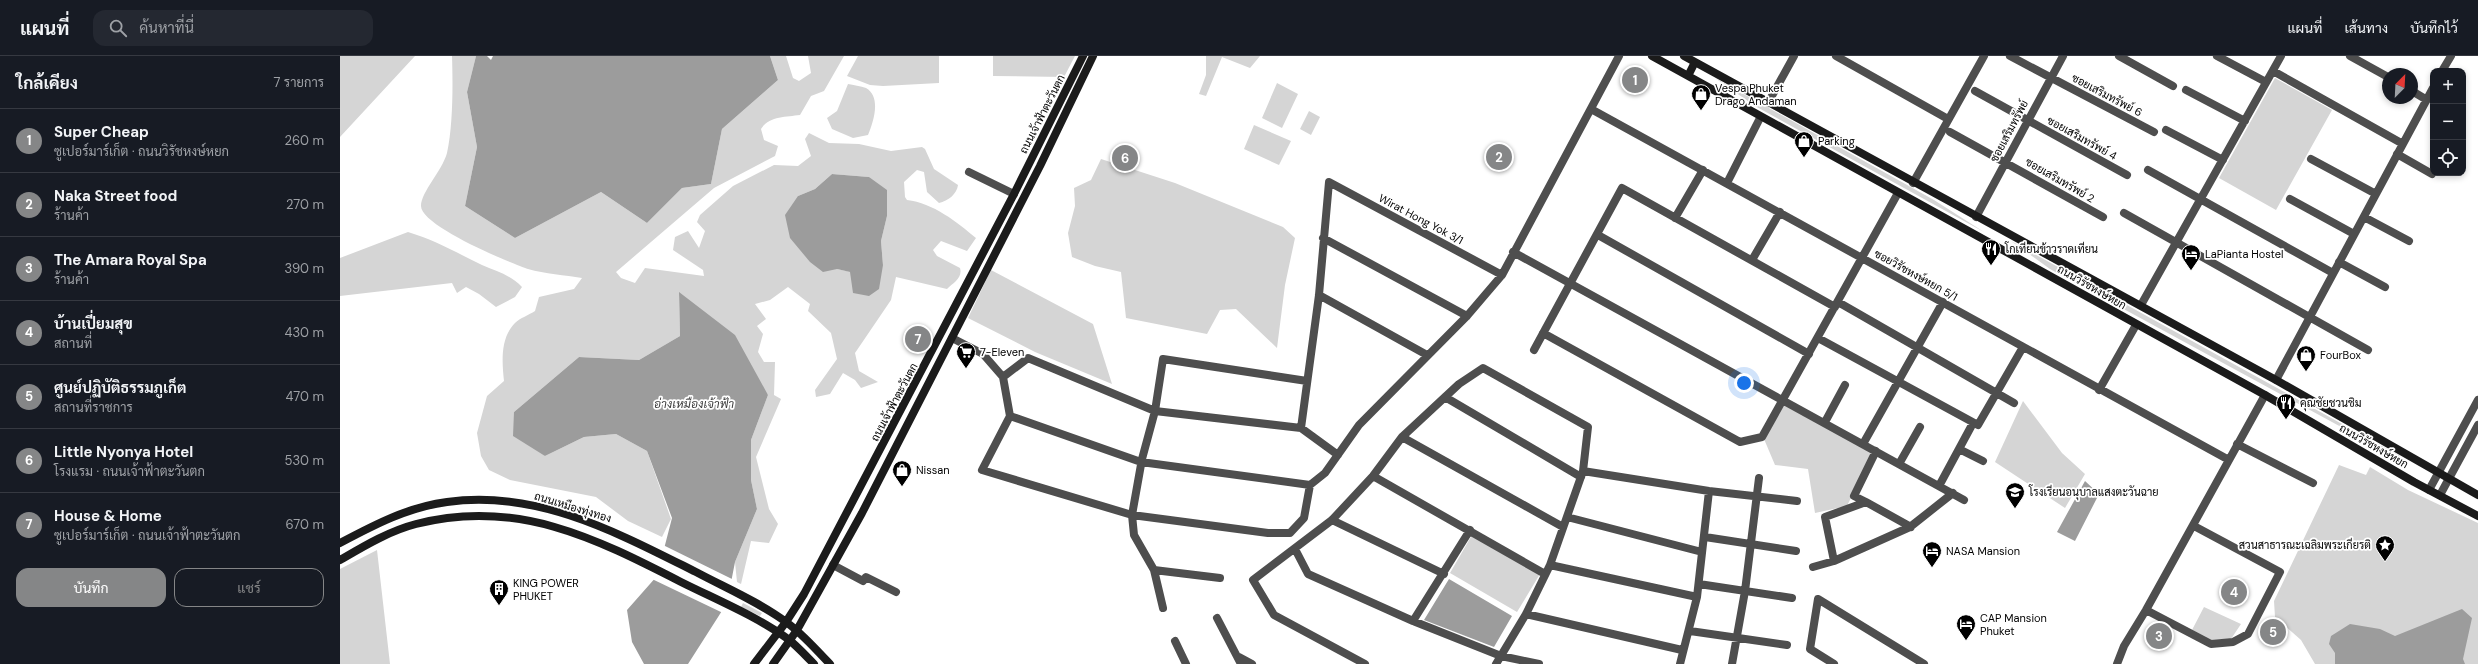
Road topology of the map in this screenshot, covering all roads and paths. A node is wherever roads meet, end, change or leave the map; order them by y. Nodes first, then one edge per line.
1 (1083, 56) edge
2 (1093, 56) edge
3 (1619, 56) edge
4 (1652, 56) edge
5 (1684, 56) edge
6 (1794, 56) edge
7 (1836, 56) edge
8 (1984, 56) edge
9 (2010, 56) edge
10 (2063, 56) edge
11 (2119, 56) edge
12 (2218, 56) edge
13 (2281, 56) edge
14 (2350, 56) edge
15 (2450, 56) edge
16 (1695, 62) junction
17 (2444, 68) edge
18 (2273, 71) junction
19 (2382, 74) edge
20 (1688, 76) junction
21 (2051, 78) junction
22 (2266, 82) junction
23 (2173, 86) dead end
24 (2186, 90) dead end
25 (1975, 91) dead end
26 (2430, 94) edge
27 (2418, 95) edge
28 (2427, 100) junction
29 (1768, 103) junction
30 (1591, 109) junction
31 (1760, 118) junction
32 (1948, 119) junction
33 (2028, 120) junction
34 (2245, 121) junction
35 (2166, 130) dead end
36 (1950, 132) dead end
37 (2154, 132) dead end
38 (2403, 144) junction
39 (2397, 154) junction
40 (2311, 159) dead end
41 (2223, 160) junction
42 (2006, 162) junction
43 (1703, 170) junction
44 (2148, 170) dead end
45 (969, 172) dead end
46 (2430, 173) edge
47 (2127, 175) dead end
48 (1913, 182) junction
49 (1727, 183) junction
50 (1898, 193) junction
51 (1014, 194) junction
52 (2376, 194) junction
53 (2201, 198) junction
54 (2290, 199) dead end
55 (1780, 212) junction
56 (2124, 213) dead end
57 (1976, 217) junction
58 (2103, 217) dead end
59 (2364, 217) junction
60 (1675, 218) junction
61 (2354, 234) junction
62 (1598, 235) junction
63 (2009, 235) junction
64 (1323, 238) junction
65 (2178, 241) junction
66 (2409, 241) dead end
67 (2002, 248) junction
68 (1513, 252) junction
69 (1863, 258) junction
70 (1752, 260) junction
71 (2339, 262) junction
72 (2333, 273) junction
73 (1502, 275) junction
74 (1570, 284) junction
75 (2385, 287) dead end
76 (1319, 295) junction
77 (1944, 302) junction
78 (1837, 304) junction
79 (2141, 305) junction
80 (1467, 316) junction
81 (2310, 317) junction
82 (2136, 324) junction
83 (1543, 333) junction
84 (952, 338) junction
85 (1818, 338) junction
86 (2023, 347) junction
87 (1918, 348) junction
88 (1534, 350) dead end
89 (2368, 350) dead end
90 (1809, 354) junction
91 (1427, 355) junction
92 (1003, 377) junction
93 (2276, 380) junction
94 (1307, 381) junction
95 (1898, 382) junction
96 (1845, 385) dead end
97 (2099, 390) junction
98 (1997, 393) junction
99 (2266, 395) junction
100 (1445, 397) junction
101 (1784, 399) junction
102 (2478, 400) edge
103 (2014, 403) dead end
104 (1155, 411) junction
105 (1010, 416) junction
106 (1824, 422) junction
107 (1973, 423) junction
108 (2478, 425) edge
109 (1920, 427) dead end
110 (1301, 428) junction
111 (1402, 437) junction
112 (1863, 444) junction
113 (2237, 444) junction
114 (1959, 449) junction
115 (1876, 451) junction
116 (1338, 456) junction
117 (2229, 460) junction
118 (1983, 461) dead end
119 (1141, 462) junction
120 (1899, 464) junction
121 (2438, 472) junction
122 (1582, 474) junction
123 (1373, 476) junction
124 (1759, 478) dead end
125 (2449, 478) junction
126 (2313, 483) dead end
127 (1310, 485) junction
128 (1939, 486) junction
129 (2429, 490) junction
130 (1709, 491) junction
131 (1953, 493) junction
132 (2440, 495) junction
133 (2478, 495) edge
134 (1758, 497) junction
135 (1964, 500) dead end
136 (1797, 501) dead end
137 (1866, 502) junction
138 (1132, 515) junction
139 (2478, 516) edge
140 (1567, 517) junction
141 (1332, 520) junction
142 (2194, 526) junction
143 (1563, 527) junction
144 (1911, 527) junction
145 (1470, 530) junction
146 (1705, 537) junction
147 (340, 543) edge
148 (1750, 546) junction
149 (1296, 549) junction
150 (1796, 551) dead end
151 (1702, 552) junction
152 (340, 560) edge
153 (1834, 561) junction
154 (833, 565) junction
155 (1550, 565) junction
156 (1813, 567) dead end
157 (1154, 570) junction
158 (1444, 574) junction
159 (1545, 574) junction
160 (1220, 578) dead end
161 (1699, 584) junction
162 (1745, 591) junction
163 (896, 592) dead end
164 (1697, 598) junction
165 (1792, 598) dead end
166 (1164, 608) dead end
167 (2146, 610) junction
168 (1526, 614) junction
169 (1217, 618) dead end
170 (1413, 621) junction
171 (786, 622) junction
172 (797, 630) junction
173 (1690, 631) junction
174 (778, 633) junction
175 (1736, 638) junction
176 (790, 640) junction
177 (1175, 641) dead end
178 (1788, 645) dead end
179 (1682, 650) junction
180 (1502, 656) junction
181 (1240, 660) edge
182 (754, 664) edge
183 (773, 664) edge
184 (814, 664) edge
185 (830, 664) edge
186 (1186, 664) edge
187 (1252, 664) edge
188 (1365, 664) edge
189 (1496, 664) edge
190 (1539, 664) edge
191 (1680, 664) edge
192 (1732, 664) edge
193 (1834, 664) edge
194 (1924, 664) edge
195 (2117, 664) edge

1 - 51 main road, ถนนเจ้าฟ้าตะวันตก
2 - 84 main road, ถนนเจ้าฟ้าตะวันตก
3 - 30 street
4 - 20 main road, ถนนวิรัชหงษ์หยก
5 - 16 main road, ถนนวิรัชหงษ์หยก
6 - 29 street
7 - 32 street
8 - 32 street
9 - 21 street, ซอยเสริมทรัพย์ 6
10 - 21 street, ซอยเสริมทรัพย์
11 - 23 street
12 - 22 street
13 - 18 street
14 - 19 street
15 - 17 street
16 - 20 main road
16 - 29 main road, ถนนวิรัชหงษ์หยก
18 - 22 street
18 - 38 street
20 - 31 main road, ถนนวิรัชหงษ์หยก
21 - 33 street, ซอยเสริมทรัพย์
21 - 37 street, ซอยเสริมทรัพย์ 6
22 - 34 street
24 - 34 street
25 - 33 street, ซอยเสริมทรัพย์ 4
26 - 28 street
27 - 28 street
28 - 38 street
29 - 48 main road, ถนนวิรัชหงษ์หยก
30 - 43 street, ซอยวิรัชหงษ์หยก 5/1
30 - 68 street
31 - 49 street
31 - 50 main road, ถนนวิรัชหงษ์หยก
32 - 48 street
33 - 42 street, ซอยเสริมทรัพย์
33 - 47 street, ซอยเสริมทรัพย์ 4
34 - 41 street
35 - 41 street
36 - 42 street, ซอยเสริมทรัพย์ 2
38 - 39 street
39 - 46 street
39 - 52 street
40 - 52 street
41 - 53 street
42 - 57 street, ซอยเสริมทรัพย์
42 - 58 street, ซอยเสริมทรัพย์ 2
43 - 49 street, ซอยวิรัชหงษ์หยก 5/1
43 - 60 street
44 - 53 street
45 - 51 street
48 - 57 main road, ถนนวิรัชหงษ์หยก
49 - 55 street, ซอยวิรัชหงษ์หยก 5/1
50 - 67 main road, ถนนวิรัชหงษ์หยก
50 - 69 street
51 - 171 main road, ถนนเจ้าฟ้าตะวันตก
52 - 59 street
53 - 65 street
53 - 72 street
54 - 61 street
55 - 69 street, ซอยวิรัชหงษ์หยก 5/1
55 - 70 street
56 - 65 street
57 - 63 main road, ถนนวิรัชหงษ์หยก
59 - 61 street
59 - 66 street
60 - 62 street
60 - 70 street
61 - 71 street
62 - 74 street
62 - 90 street
63 - 67 main road
63 - 79 main road, ถนนวิรัชหงษ์หยก
64 - 73 street, Wirat Hong Yok 3/1
64 - 76 street
64 - 80 street
65 - 79 street
65 - 81 street
67 - 82 main road, ถนนวิรัชหงษ์หยก
68 - 73 street
68 - 74 street
69 - 77 street, ซอยวิรัชหงษ์หยก 5/1
69 - 78 street
70 - 78 street
71 - 72 street
71 - 75 street
72 - 81 street
73 - 80 street
74 - 83 street
74 - 101 street
76 - 91 street
76 - 94 street
77 - 86 street, ซอยวิรัชหงษ์หยก 5/1
77 - 87 street
78 - 85 street
78 - 87 street
79 - 93 main road, ถนนวิรัชหงษ์หยก
80 - 91 street
81 - 89 street
81 - 93 street
82 - 97 street
82 - 99 main road, ถนนวิรัชหงษ์หยก
83 - 88 street
83 - 101 street
84 - 92 street
84 - 154 main road, ถนนเจ้าฟ้าตะวันตก
85 - 90 street
85 - 95 street
86 - 97 street, ซอยวิรัชหงษ์หยก 5/1
86 - 98 street
87 - 95 street
87 - 98 street
90 - 101 street
91 - 116 street
92 - 104 street
92 - 105 street
93 - 121 main road, ถนนวิรัชหงษ์หยก
94 - 104 street
94 - 110 street
95 - 107 street
95 - 112 street
96 - 106 street
97 - 117 street, ซอยวิรัชหงษ์หยก 5/1
98 - 103 street
98 - 107 street
99 - 113 street
99 - 129 main road, ถนนวิรัชหงษ์หยก
100 - 111 street
100 - 122 street
100 - 122 street
101 - 106 street
102 - 121 street
104 - 110 street
104 - 119 street
105 - 119 street
105 - 138 street
106 - 112 street
107 - 114 street
108 - 125 street
109 - 120 street
110 - 116 street
111 - 123 street
111 - 143 street
112 - 115 street
113 - 117 street
113 - 126 street
114 - 118 street
114 - 128 street
115 - 120 street
115 - 137 street
116 - 127 street
117 - 142 street
119 - 127 street
119 - 138 street
120 - 128 street
121 - 125 main road, ถนนวิรัชหงษ์หยก
121 - 129 street
122 - 130 street
122 - 140 street
123 - 141 street
123 - 145 street
124 - 134 street
125 - 132 street
125 - 133 main road, ถนนวิรัชหงษ์หยก
127 - 138 street
128 - 131 street
129 - 132 main road, ถนนวิรัชหงษ์หยก
130 - 134 street
130 - 146 street
131 - 135 street
131 - 144 street
132 - 139 main road, ถนนวิรัชหงษ์หยก
134 - 136 street
134 - 148 street
137 - 144 street
137 - 153 street
138 - 157 street
140 - 143 street
140 - 151 street
141 - 149 street
141 - 158 street
142 - 167 street
142 - 167 street
143 - 155 street
144 - 153 street
145 - 158 street
145 - 159 street
146 - 148 street
146 - 151 street
147 - 171 main road, ถนนเหมืองทุ่งทอง
148 - 150 street
148 - 162 street
149 - 170 street
149 - 188 street
151 - 161 street
152 - 174 main road
153 - 156 street
154 - 163 street
154 - 172 main road, ถนนเจ้าฟ้าตะวันตก
155 - 159 street
155 - 164 street
157 - 160 street
157 - 166 street
158 - 170 street
159 - 168 street
161 - 162 street
161 - 164 street
162 - 165 street
162 - 175 street
164 - 173 street
167 - 195 street
168 - 179 street
168 - 180 street
169 - 181 street
170 - 180 street
171 - 172 main road, ถนนเหมืองทุ่งทอง
171 - 174 main road, ถนนเจ้าฟ้าตะวันตก
172 - 176 main road, ถนนเจ้าฟ้าตะวันตก
172 - 185 main road, ถนนเหมืองทุ่งทอง
173 - 175 street
173 - 179 street
174 - 176 main road
174 - 182 main road, ถนนเจ้าฟ้าตะวันตก
175 - 178 street
175 - 192 street
176 - 183 main road, ถนนเจ้าฟ้าตะวันตก
176 - 184 main road
177 - 186 street
179 - 191 street
180 - 189 street
180 - 190 street
181 - 187 street
193 - 194 street

